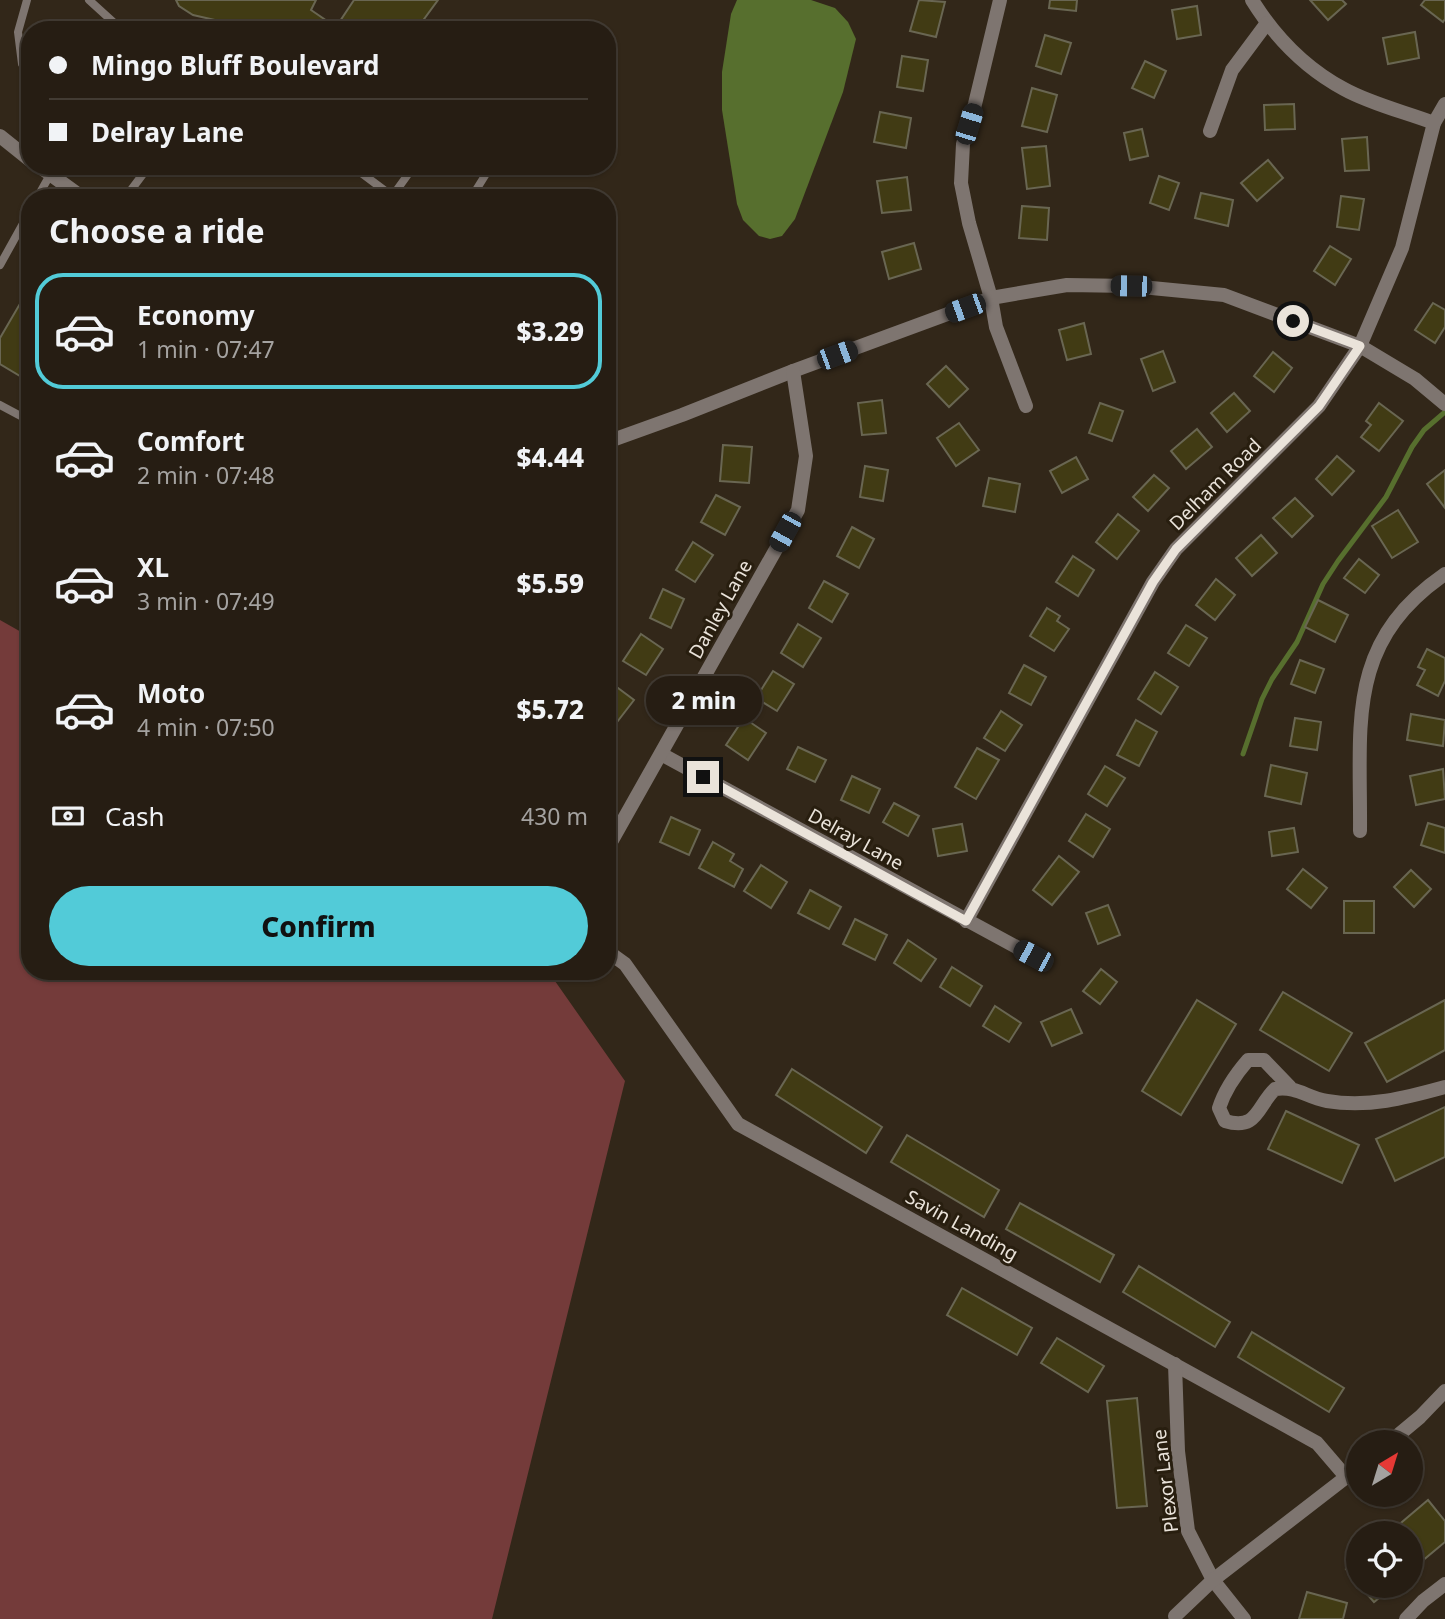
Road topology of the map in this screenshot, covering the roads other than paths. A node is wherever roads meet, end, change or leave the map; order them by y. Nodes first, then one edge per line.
1 (27, 0) edge
2 (89, 0) edge
3 (1000, 0) edge
4 (1252, 0) edge
5 (21, 21) edge
6 (21, 21) edge
7 (112, 21) edge
8 (1267, 23) junction
9 (21, 56) edge
10 (1445, 104) edge
11 (1434, 123) junction
12 (1210, 131) dead end
13 (0, 136) edge
14 (21, 153) edge
15 (55, 175) edge
16 (364, 175) edge
17 (72, 189) edge
18 (382, 189) edge
19 (21, 224) edge
20 (3, 250) edge
21 (0, 265) edge
22 (991, 298) junction
23 (1360, 346) junction
24 (793, 371) junction
25 (1445, 404) edge
26 (0, 405) edge
27 (1026, 406) dead end
28 (21, 416) edge
29 (616, 439) edge
30 (1445, 574) edge
31 (661, 754) junction
32 (1360, 831) dead end
33 (616, 833) edge
34 (966, 921) junction
35 (1033, 956) dead end
36 (616, 958) edge
37 (1290, 1087) junction
38 (1445, 1087) edge
39 (1175, 1364) junction
40 (1445, 1391) edge
41 (1404, 1430) edge
42 (1346, 1468) edge
43 (1346, 1478) edge
44 (1213, 1580) junction
45 (1445, 1584) edge
46 (1175, 1616) dead end
47 (1244, 1619) edge
48 (1406, 1619) edge

1 - 5 lane
2 - 7 lane
3 - 22 street
4 - 8 street
6 - 9 lane
8 - 11 street
8 - 12 street
10 - 11 street, Delham Road
11 - 23 street, Delham Road
13 - 14 street
15 - 17 street
16 - 18 lane
19 - 20 lane
20 - 21 lane
22 - 23 street
22 - 24 street
22 - 27 street
23 - 25 street
23 - 34 street, Delham Road
24 - 29 street
24 - 31 street, Danley Lane
26 - 28 lane
30 - 32 street
31 - 33 street, Danley Lane
31 - 34 street, Delray Lane
34 - 35 street, Delray Lane
36 - 39 street, Savin Landing
37 - 37 street
37 - 38 street
39 - 42 street, Savin Landing
39 - 44 street, Plexor Lane
40 - 41 street
43 - 44 street
44 - 46 street
44 - 47 street, Plexor Lane
45 - 48 street

